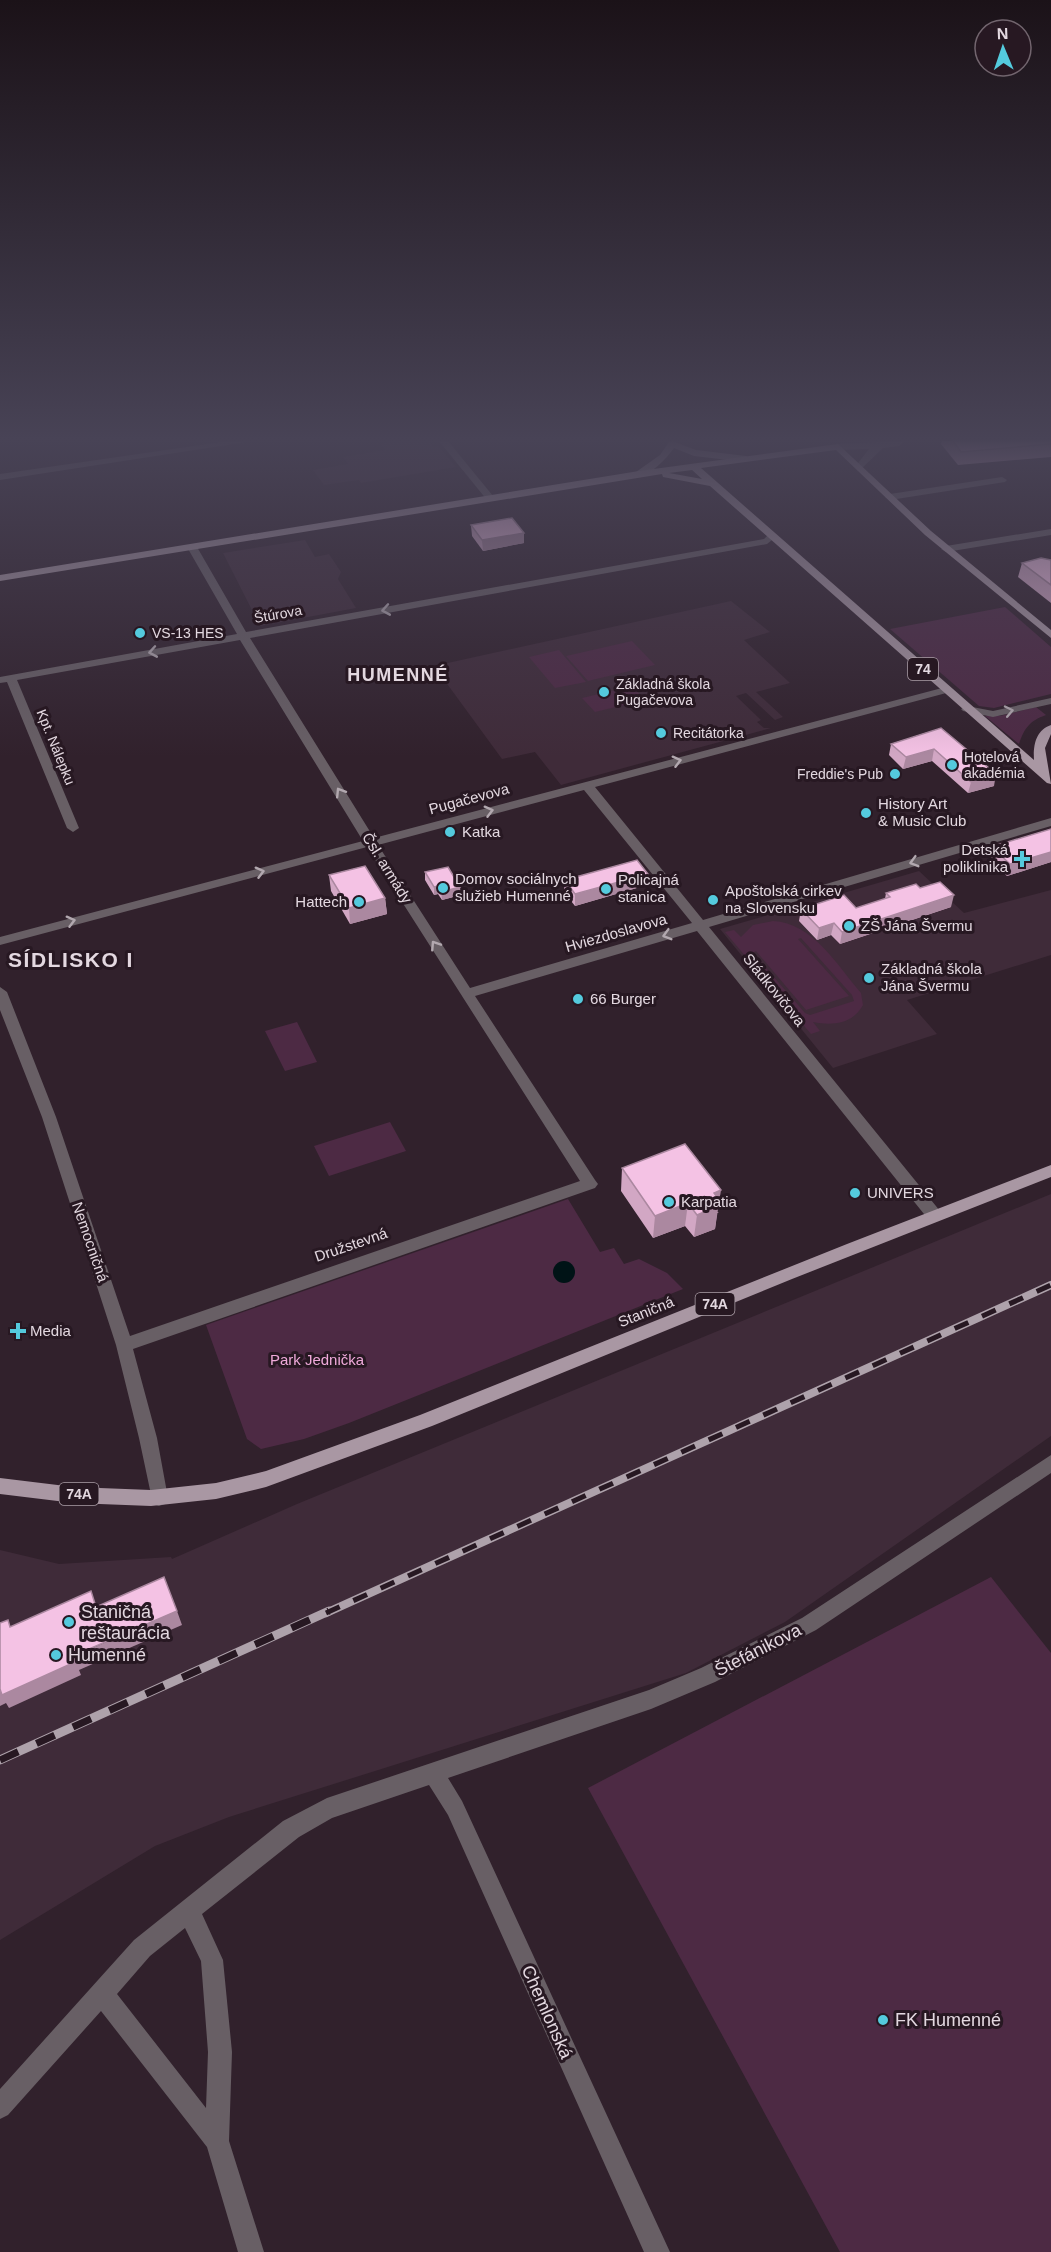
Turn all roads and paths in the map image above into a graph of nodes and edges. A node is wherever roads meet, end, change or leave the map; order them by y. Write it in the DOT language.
graph roads {
  1 [pos="203,546"];
  2 [pos="739,546"];
  3 [pos="783,546"];
  4 [pos="943,546"];
  5 [pos="964,546"];
  6 [pos="192,548"];
  7 [pos="946,549"];
  8 [pos="0,578"];
  9 [pos="1051,635"];
  10 [pos="243,636"];
  11 [pos="6,679"];
  12 [pos="946,690"];
  13 [pos="1051,701"];
  14 [pos="968,709"];
  15 [pos="1051,728"];
  16 [pos="1048,777"];
  17 [pos="587,785"];
  18 [pos="1051,822"];
  19 [pos="73,828"];
  20 [pos="371,842"];
  21 [pos="701,926"];
  22 [pos="0,941"];
  23 [pos="0,992"];
  24 [pos="467,994"];
  25 [pos="1051,1171"];
  26 [pos="590,1184"];
  27 [pos="934,1215"];
  28 [pos="124,1345"];
  29 [pos="1051,1463"];
  30 [pos="0,1486"];
  31 [pos="159,1498"];
  32 [pos="434,1774"];
  33 [pos="189,1912"];
  34 [pos="101,1992"];
  35 [pos="0,2107"];
  36 [pos="217,2141"];
  37 [pos="250,2252"];
  38 [pos="657,2252"];
  1 -- 6 [label="main road"];
  2 -- 10 [label="street, Štúrova, one-way"];
  3 -- 12 [label="main road, 74"];
  4 -- 7 [label="main road"];
  5 -- 7 [label="street"];
  6 -- 8 [label="main road"];
  6 -- 10 [label="street, Čsl. armády"];
  7 -- 9 [label="main road"];
  10 -- 11 [label="street, Štúrova, one-way"];
  20 -- 10 [label="street, Čsl. armády, one-way"];
  11 -- 19 [label="street, Kpt. Nálepku"];
  12 -- 14 [label="main road, 74"];
  17 -- 12 [label="street, Pugačevova, one-way"];
  14 -- 13 [label="street, one-way"];
  14 -- 16 [label="main road, 74"];
  15 -- 16 [label="main road, 74"];
  20 -- 17 [label="street, Pugačevova, one-way"];
  17 -- 21 [label="street, Sládkovičova"];
  18 -- 21 [label="street, Hviezdoslavova, one-way"];
  22 -- 20 [label="street, Pugačevova, one-way"];
  24 -- 20 [label="street, Čsl. armády, one-way"];
  21 -- 24 [label="street, Hviezdoslavova, one-way"];
  21 -- 27 [label="street, Sládkovičova"];
  23 -- 28 [label="street, Nemocničná"];
  24 -- 26 [label="street, Čsl. armády"];
  25 -- 27 [label="main road, Staničná / 74A"];
  26 -- 28 [label="street, Družstevná"];
  27 -- 31 [label="main road, Staničná / 74A"];
  28 -- 31 [label="street, Nemocničná"];
  29 -- 32 [label="street, Štefánikova"];
  30 -- 31 [label="main road, 74A"];
  32 -- 33 [label="street, Štefánikova"];
  32 -- 38 [label="street, Chemlonská"];
  33 -- 34 [label="street, Štefánikova"];
  33 -- 36 [label="street"];
  34 -- 35 [label="street, Štefánikova"];
  34 -- 36 [label="street"];
  36 -- 37 [label="street"];
}
